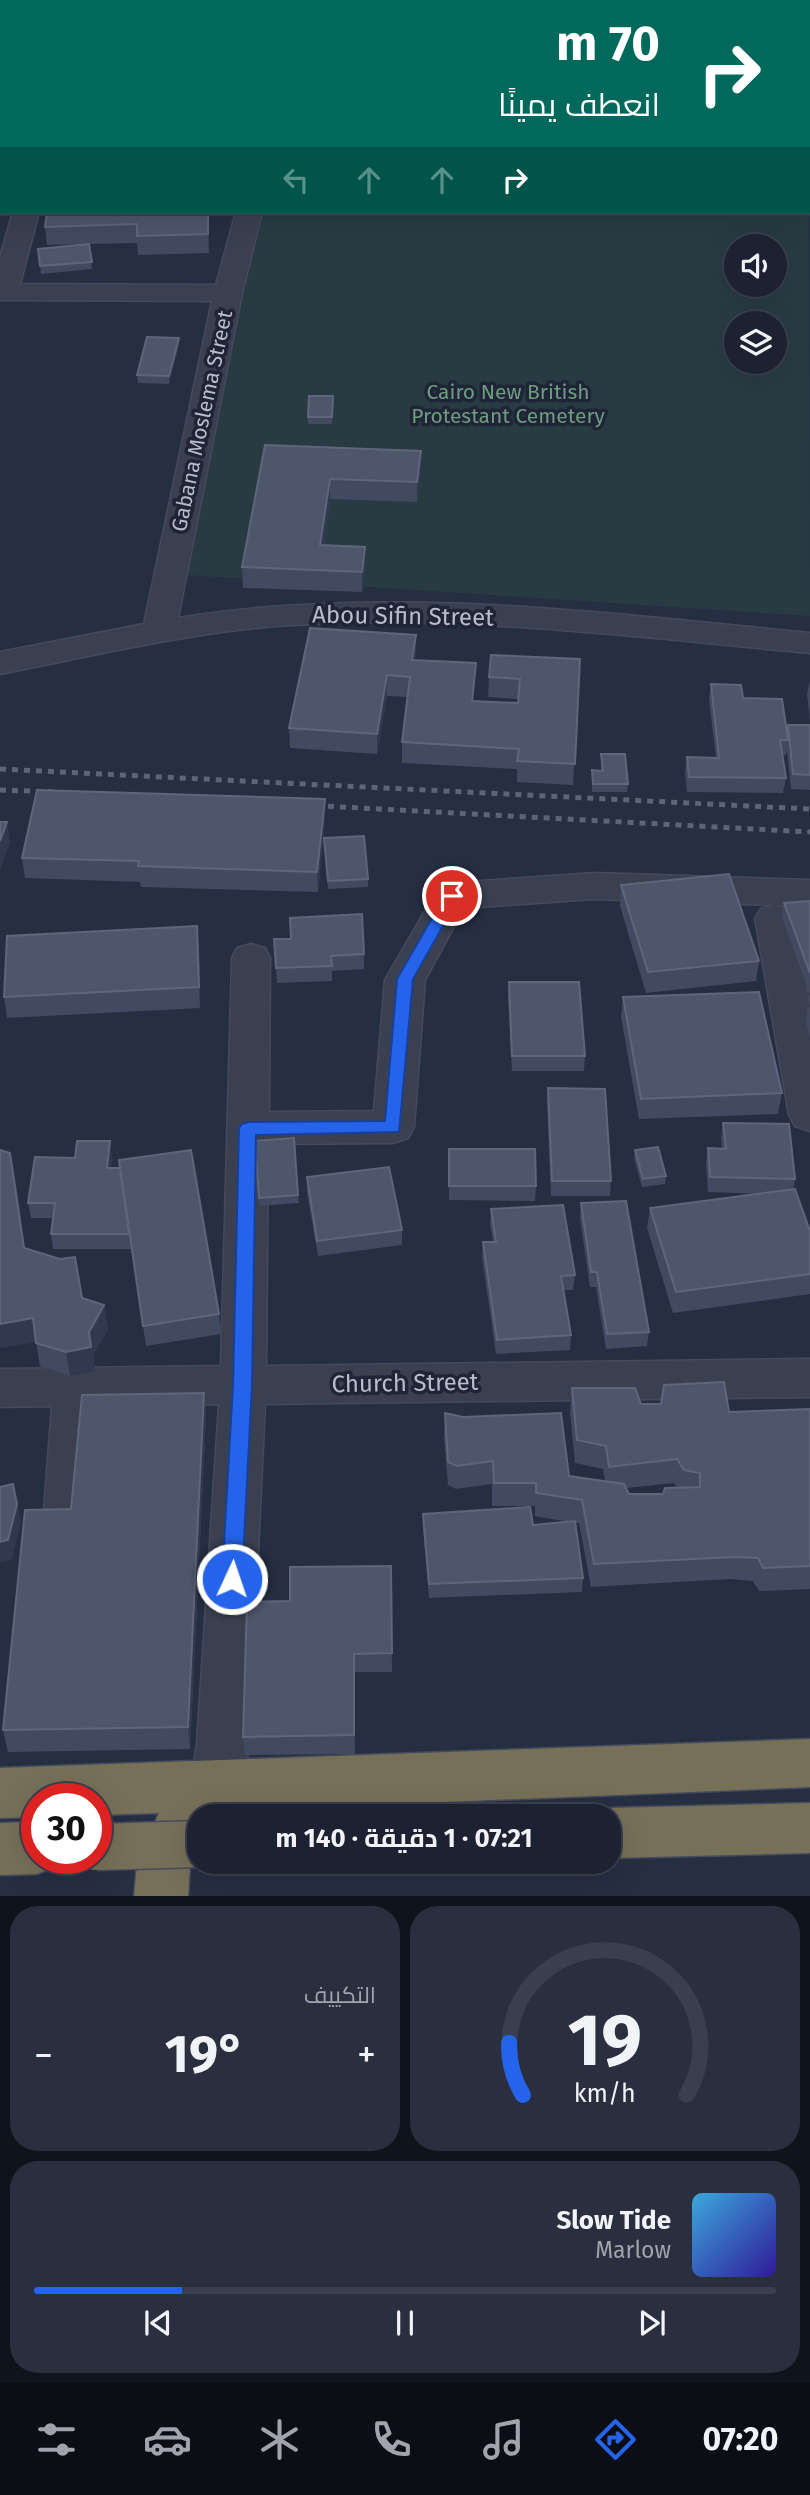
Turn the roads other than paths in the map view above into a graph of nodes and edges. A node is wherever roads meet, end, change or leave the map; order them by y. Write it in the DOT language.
graph roads {
  1 [pos="26,214"];
  2 [pos="248,214"];
  3 [pos="2,292"];
  4 [pos="228,293"];
  5 [pos="159,632"];
  6 [pos="810,643"];
  7 [pos="0,663"];
  8 [pos="810,893"];
  9 [pos="774,918"];
  10 [pos="251,958"];
  11 [pos="801,1013"];
  12 [pos="754,1014"];
  13 [pos="810,1115"];
  14 [pos="248,1128"];
  15 [pos="810,1378"];
  16 [pos="243,1385"];
  17 [pos="0,1388"];
  18 [pos="76,1388"];
  19 [pos="66,1522"];
  20 [pos="810,1763"];
  21 [pos="213,1787"];
  22 [pos="0,1793"];
  23 [pos="810,1828"];
  24 [pos="621,1833"];
  25 [pos="187,1844"];
  26 [pos="112,1847"];
  27 [pos="21,1848"];
  28 [pos="0,1849"];
  29 [pos="161,1896"];
  1 -- 3 [label="street"];
  2 -- 4 [label="street, Gabana Moslema Street"];
  3 -- 4 [label="street"];
  4 -- 5 [label="street, Gabana Moslema Street"];
  5 -- 6 [label="street, Abou Sifin Street"];
  5 -- 7 [label="street, Abou Sifin Street"];
  8 -- 14 [label="street"];
  9 -- 11 [label="street"];
  10 -- 14 [label="street"];
  11 -- 12 [label="street"];
  11 -- 13 [label="street"];
  14 -- 16 [label="street"];
  15 -- 16 [label="street, Church Street"];
  16 -- 18 [label="street, Church Street"];
  16 -- 21 [label="street"];
  17 -- 18 [label="street, Church Street"];
  18 -- 19 [label="street"];
  20 -- 21 [label="highway"];
  21 -- 22 [label="highway"];
  21 -- 29 [label="highway"];
  23 -- 24 [label="highway"];
  25 -- 26 [label="highway, bridge"];
  27 -- 28 [label="highway"];
}
